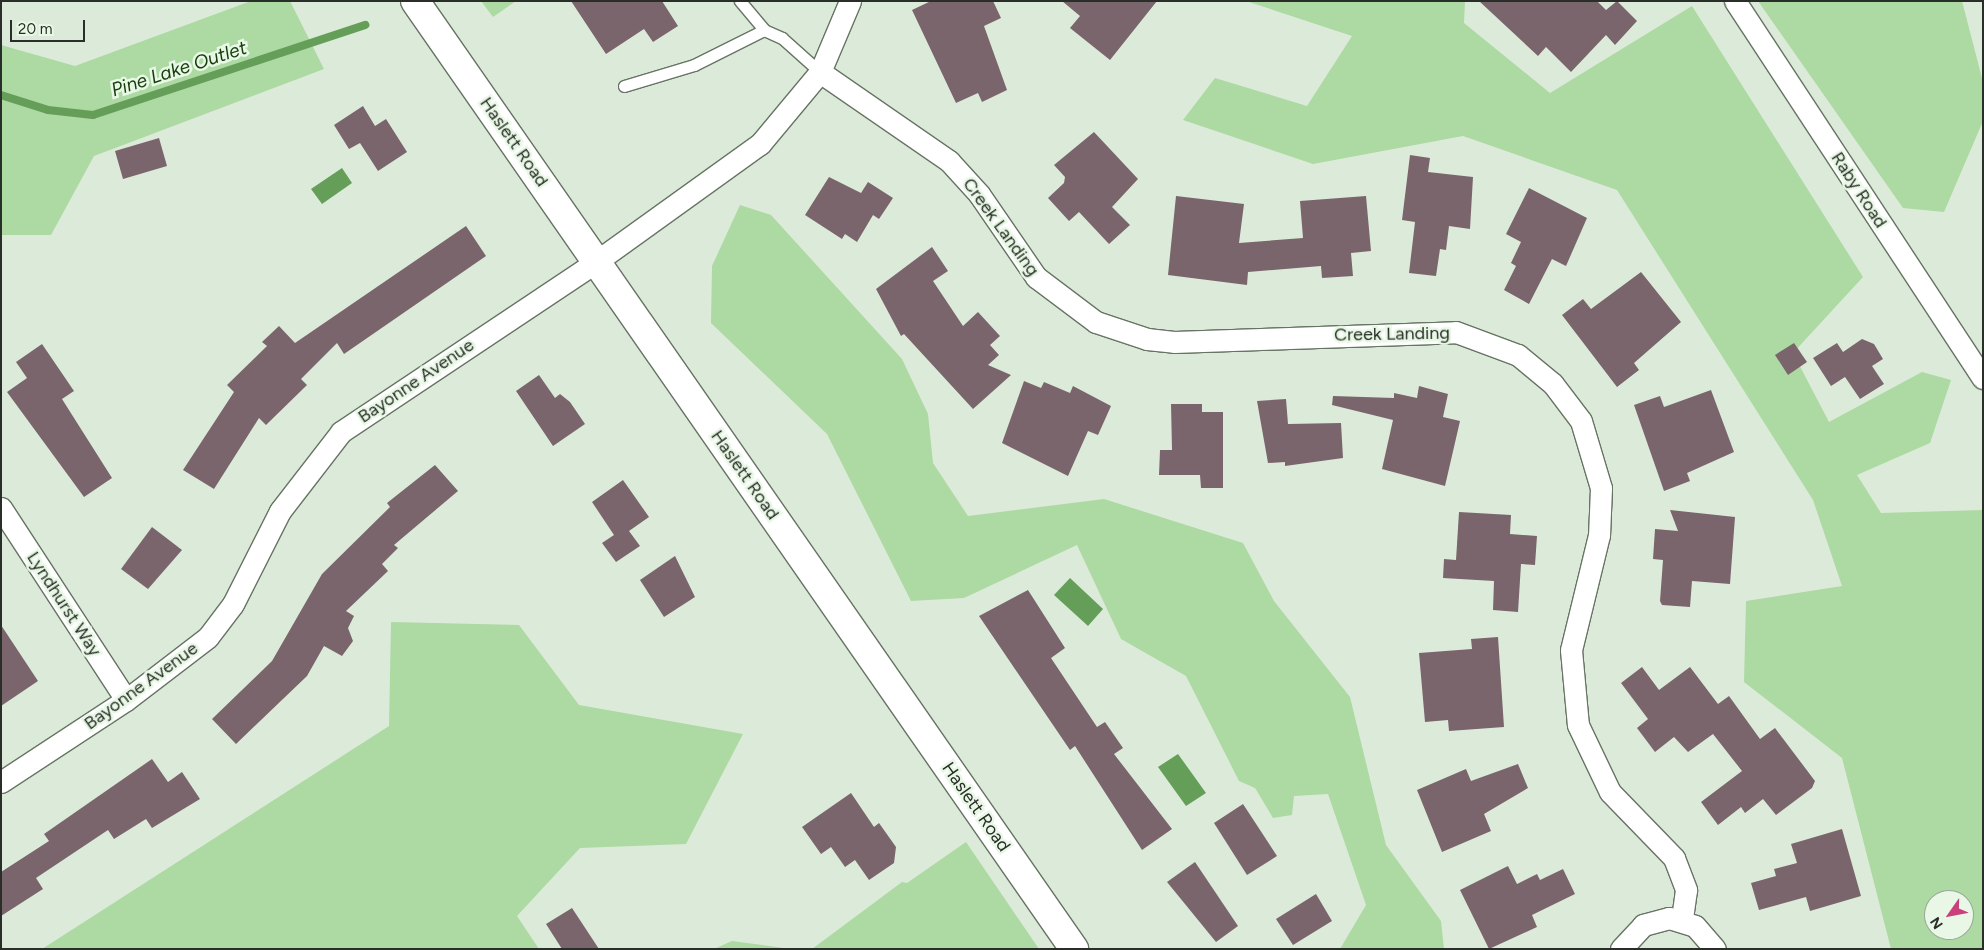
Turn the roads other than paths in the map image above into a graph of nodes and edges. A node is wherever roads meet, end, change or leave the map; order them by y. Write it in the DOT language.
graph roads {
  1 [pos="415,1"];
  2 [pos="740,1"];
  3 [pos="850,1"];
  4 [pos="1735,1"];
  5 [pos="764,30"];
  6 [pos="820,72"];
  7 [pos="624,86"];
  8 [pos="597,261"];
  9 [pos="1983,378"];
  10 [pos="1,508"];
  11 [pos="126,700"];
  12 [pos="1,782"];
  13 [pos="1682,920"];
  14 [pos="1074,949"];
  15 [pos="1621,949"];
  16 [pos="1715,949"];
  1 -- 8 [label="main road, Haslett Road"];
  2 -- 5 [label="lane"];
  3 -- 6 [label="street, Bayonne Avenue"];
  4 -- 9 [label="street, Raby Road"];
  5 -- 6 [label="lane"];
  5 -- 7 [label="lane"];
  6 -- 8 [label="street, Bayonne Avenue"];
  6 -- 13 [label="street, Creek Landing"];
  8 -- 11 [label="street, Bayonne Avenue"];
  8 -- 14 [label="main road, Haslett Road"];
  10 -- 11 [label="street, Lyndhurst Way"];
  11 -- 12 [label="street, Bayonne Avenue"];
  13 -- 15 [label="street"];
  13 -- 16 [label="street"];
}
